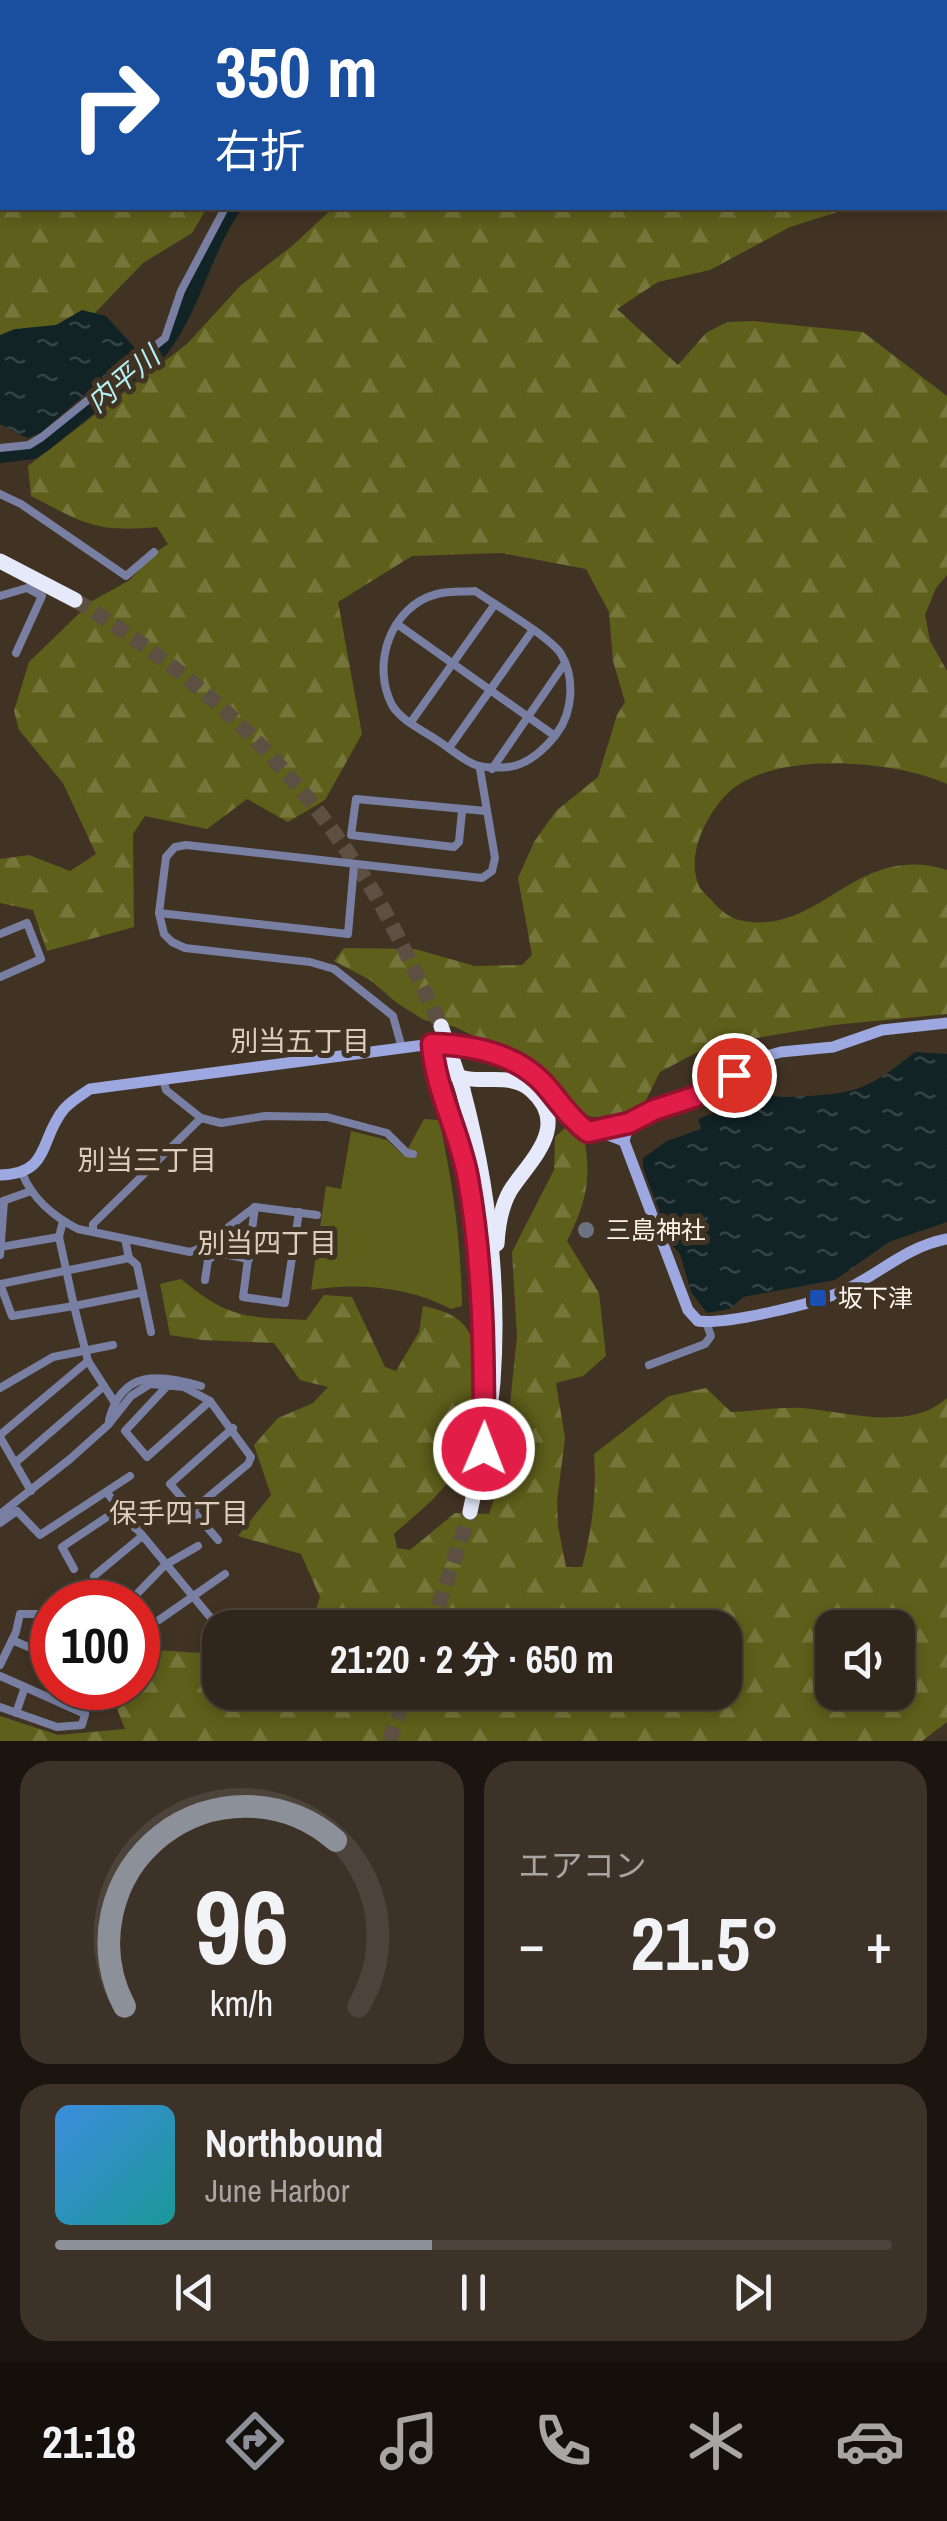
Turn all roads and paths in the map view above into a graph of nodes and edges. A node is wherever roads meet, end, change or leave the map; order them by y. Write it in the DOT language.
graph roads {
  1 [pos="225,210"];
  2 [pos="0,448"];
  3 [pos="0,494"];
  4 [pos="154,552"];
  5 [pos="0,561"];
  6 [pos="0,596"];
  7 [pos="75,600"];
  8 [pos="494,604"];
  9 [pos="397,624"];
  10 [pos="532,631"];
  11 [pos="16,653"];
  12 [pos="453,663"];
  13 [pos="565,663"];
  14 [pos="491,690"];
  15 [pos="528,716"];
  16 [pos="411,722"];
  17 [pos="555,736"];
  18 [pos="449,748"];
  19 [pos="492,768"];
  20 [pos="480,769"];
  21 [pos="462,811"];
  22 [pos="486,811"];
  23 [pos="354,865"];
  24 [pos="159,914"];
  25 [pos="0,934"];
  26 [pos="0,977"];
  27 [pos="947,1022"];
  28 [pos="441,1026"];
  29 [pos="432,1044"];
  30 [pos="402,1048"];
  31 [pos="162,1079"];
  32 [pos="201,1118"];
  33 [pos="629,1123"];
  34 [pos="598,1131"];
  35 [pos="624,1141"];
  36 [pos="412,1154"];
  37 [pos="22,1173"];
  38 [pos="0,1175"];
  39 [pos="31,1191"];
  40 [pos="2,1201"];
  41 [pos="255,1207"];
  42 [pos="299,1212"];
  43 [pos="317,1215"];
  44 [pos="63,1222"];
  45 [pos="93,1232"];
  46 [pos="59,1237"];
  47 [pos="125,1238"];
  48 [pos="947,1240"];
  49 [pos="0,1250"];
  50 [pos="128,1258"];
  51 [pos="250,1260"];
  52 [pos="66,1271"];
  53 [pos="205,1280"];
  54 [pos="0,1284"];
  55 [pos="140,1293"];
  56 [pos="494,1295"];
  57 [pos="74,1306"];
  58 [pos="12,1316"];
  59 [pos="0,1317"];
  60 [pos="706,1322"];
  61 [pos="150,1332"];
  62 [pos="113,1345"];
  63 [pos="86,1356"];
  64 [pos="650,1365"];
  65 [pos="170,1384"];
  66 [pos="104,1386"];
  67 [pos="201,1386"];
  68 [pos="0,1388"];
  69 [pos="210,1400"];
  70 [pos="115,1404"];
  71 [pos="108,1425"];
  72 [pos="232,1428"];
  73 [pos="0,1436"];
  74 [pos="484,1449"];
  75 [pos="15,1463"];
  76 [pos="130,1476"];
  77 [pos="31,1491"];
  78 [pos="108,1494"];
  79 [pos="119,1508"];
  80 [pos="194,1509"];
  81 [pos="160,1511"];
  82 [pos="470,1512"];
  83 [pos="0,1514"];
  84 [pos="0,1523"];
  85 [pos="135,1528"];
  86 [pos="141,1536"];
  87 [pos="218,1540"];
  88 [pos="198,1546"];
  89 [pos="165,1564"];
  90 [pos="74,1569"];
  91 [pos="225,1574"];
  92 [pos="94,1576"];
  93 [pos="150,1580"];
  94 [pos="191,1594"];
  95 [pos="206,1610"];
  96 [pos="30,1614"];
  97 [pos="160,1618"];
  98 [pos="12,1640"];
  99 [pos="30,1648"];
  100 [pos="0,1665"];
  101 [pos="0,1676"];
  102 [pos="25,1687"];
  103 [pos="0,1706"];
  104 [pos="84,1710"];
  105 [pos="16,1713"];
  106 [pos="84,1714"];
  1 -- 2 [label="street"];
  3 -- 4 [label="street"];
  5 -- 7 [label="highway"];
  6 -- 11 [label="street"];
  8 -- 9 [label="street"];
  8 -- 10 [label="street"];
  8 -- 12 [label="street"];
  9 -- 12 [label="street"];
  9 -- 16 [label="street"];
  10 -- 13 [label="street"];
  10 -- 14 [label="street"];
  12 -- 14 [label="street"];
  12 -- 16 [label="street"];
  13 -- 15 [label="street"];
  13 -- 17 [label="street"];
  14 -- 15 [label="street"];
  14 -- 18 [label="street"];
  15 -- 17 [label="street"];
  15 -- 19 [label="street"];
  16 -- 18 [label="street"];
  17 -- 19 [label="street"];
  18 -- 20 [label="street"];
  19 -- 20 [label="street"];
  20 -- 22 [label="street"];
  21 -- 21 [label="street"];
  21 -- 22 [label="street"];
  22 -- 23 [label="street"];
  23 -- 24 [label="street"];
  23 -- 24 [label="street"];
  24 -- 30 [label="street"];
  25 -- 26 [label="street"];
  27 -- 33 [label="main road"];
  28 -- 56 [label="highway, bridge"];
  29 -- 30 [label="main road"];
  29 -- 34 [label="main road"];
  29 -- 56 [label="highway"];
  29 -- 74 [label="highway"];
  30 -- 31 [label="main road"];
  31 -- 32 [label="street"];
  31 -- 37 [label="main road"];
  32 -- 36 [label="street"];
  32 -- 45 [label="street"];
  33 -- 34 [label="main road"];
  33 -- 35 [label="main road"];
  34 -- 35 [label="main road"];
  35 -- 60 [label="main road"];
  37 -- 38 [label="main road"];
  37 -- 39 [label="street"];
  39 -- 40 [label="street"];
  39 -- 44 [label="street"];
  40 -- 49 [label="street"];
  41 -- 42 [label="street"];
  41 -- 47 [label="street"];
  41 -- 51 [label="street"];
  42 -- 43 [label="street"];
  42 -- 51 [label="street"];
  44 -- 45 [label="street"];
  44 -- 46 [label="street"];
  45 -- 47 [label="street"];
  46 -- 49 [label="street"];
  46 -- 52 [label="street"];
  47 -- 50 [label="street"];
  48 -- 60 [label="main road"];
  50 -- 52 [label="street"];
  50 -- 55 [label="street"];
  51 -- 53 [label="street"];
  52 -- 54 [label="street"];
  52 -- 57 [label="street"];
  54 -- 58 [label="street"];
  55 -- 57 [label="street"];
  55 -- 61 [label="street"];
  56 -- 74 [label="highway"];
  57 -- 58 [label="street"];
  57 -- 63 [label="street"];
  58 -- 59 [label="street"];
  60 -- 64 [label="street"];
  62 -- 63 [label="street"];
  63 -- 66 [label="street"];
  63 -- 68 [label="street"];
  63 -- 73 [label="street"];
  65 -- 69 [label="street"];
  65 -- 69 [label="street"];
  65 -- 71 [label="street"];
  66 -- 70 [label="street"];
  66 -- 75 [label="street"];
  67 -- 70 [label="street"];
  69 -- 72 [label="street"];
  70 -- 71 [label="street"];
  71 -- 77 [label="street"];
  72 -- 80 [label="street"];
  72 -- 80 [label="street"];
  73 -- 75 [label="street"];
  74 -- 82 [label="highway"];
  75 -- 77 [label="street"];
  76 -- 78 [label="street"];
  77 -- 83 [label="street"];
  78 -- 79 [label="street"];
  78 -- 84 [label="street"];
  79 -- 85 [label="street"];
  79 -- 90 [label="street"];
  80 -- 87 [label="street"];
  81 -- 85 [label="street"];
  85 -- 86 [label="street"];
  86 -- 89 [label="street"];
  86 -- 92 [label="street"];
  88 -- 89 [label="street"];
  89 -- 93 [label="street"];
  89 -- 94 [label="street"];
  91 -- 94 [label="street"];
  94 -- 95 [label="street"];
  94 -- 97 [label="street"];
  96 -- 98 [label="street"];
  98 -- 99 [label="street"];
  98 -- 100 [label="street"];
  101 -- 102 [label="street"];
  102 -- 105 [label="street"];
  102 -- 106 [label="street"];
  103 -- 105 [label="street"];
  104 -- 106 [label="street"];
  105 -- 106 [label="street"];
}
